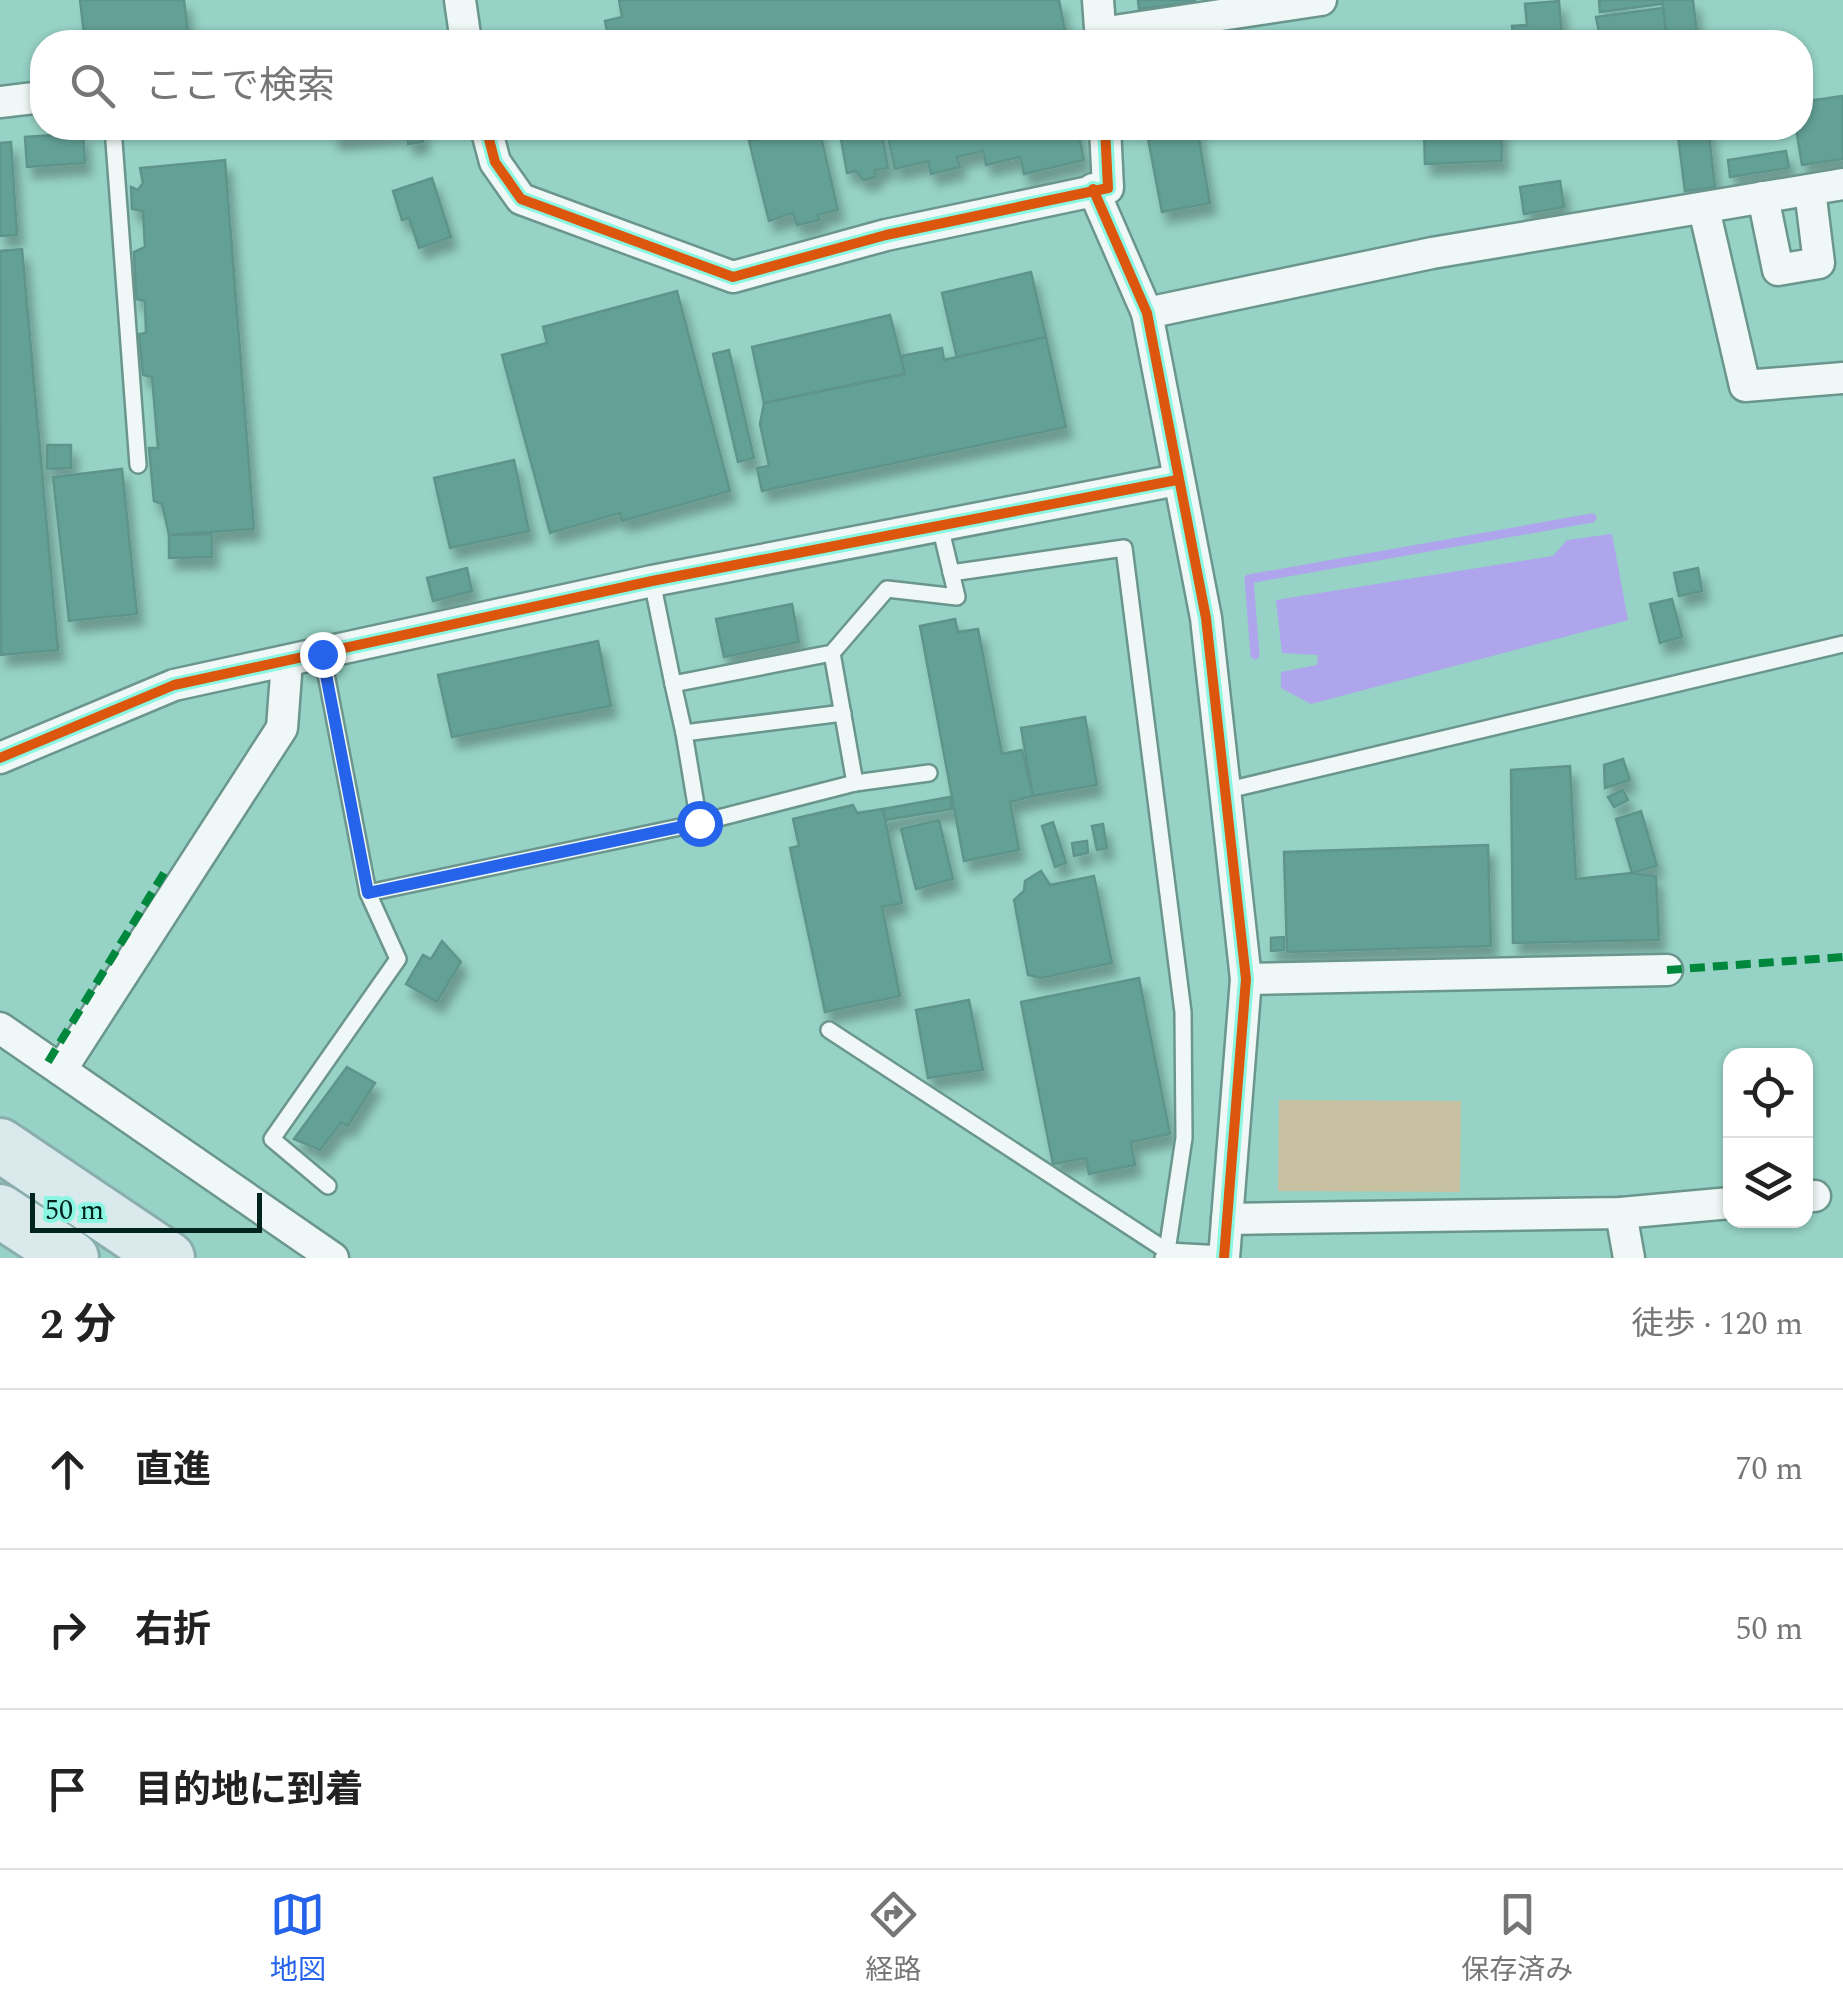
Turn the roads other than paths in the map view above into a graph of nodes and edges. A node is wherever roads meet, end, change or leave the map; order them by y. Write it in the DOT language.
graph roads {
  1 [pos="460,0"];
  2 [pos="1098,0"];
  3 [pos="1322,0"];
  4 [pos="464,30"];
  5 [pos="1100,30"];
  6 [pos="1148,30"];
  7 [pos="30,98"];
  8 [pos="0,102"];
  9 [pos="114,140"];
  10 [pos="489,140"];
  11 [pos="1106,140"];
  12 [pos="1843,184"];
  13 [pos="1093,189"];
  14 [pos="1810,190"];
  15 [pos="1763,197"];
  16 [pos="1704,209"];
  17 [pos="1831,261"];
  18 [pos="1146,313"];
  19 [pos="1843,378"];
  20 [pos="138,465"];
  21 [pos="1177,480"];
  22 [pos="940,526"];
  23 [pos="951,572"];
  24 [pos="652,582"];
  25 [pos="1843,644"];
  26 [pos="832,653"];
  27 [pos="322,654"];
  28 [pos="287,661"];
  29 [pos="673,684"];
  30 [pos="843,713"];
  31 [pos="684,734"];
  32 [pos="0,758"];
  33 [pos="929,773"];
  34 [pos="855,783"];
  35 [pos="1223,791"];
  36 [pos="699,823"];
  37 [pos="368,893"];
  38 [pos="1667,970"];
  39 [pos="1246,979"];
  40 [pos="0,1028"];
  41 [pos="829,1030"];
  42 [pos="62,1070"];
  43 [pos="0,1145"];
  44 [pos="328,1186"];
  45 [pos="1723,1204"];
  46 [pos="0,1211"];
  47 [pos="1621,1213"];
  48 [pos="1226,1219"];
  49 [pos="1165,1255"];
  50 [pos="1224,1256"];
  51 [pos="72,1258"];
  52 [pos="168,1258"];
  53 [pos="333,1258"];
  54 [pos="1629,1258"];
  1 -- 4 [label="street"];
  2 -- 5 [label="street"];
  3 -- 6 [label="street"];
  7 -- 8 [label="street"];
  9 -- 20 [label="lane"];
  10 -- 13 [label="street"];
  11 -- 13 [label="street"];
  12 -- 14 [label="street"];
  13 -- 18 [label="street"];
  14 -- 15 [label="street"];
  14 -- 17 [label="street"];
  15 -- 16 [label="street"];
  15 -- 17 [label="street"];
  16 -- 18 [label="street"];
  16 -- 19 [label="street"];
  18 -- 21 [label="street"];
  21 -- 22 [label="street"];
  21 -- 35 [label="street"];
  22 -- 23 [label="lane"];
  22 -- 24 [label="street"];
  23 -- 26 [label="lane"];
  23 -- 49 [label="lane"];
  24 -- 27 [label="street"];
  24 -- 29 [label="lane"];
  25 -- 35 [label="lane"];
  26 -- 29 [label="lane"];
  26 -- 30 [label="lane"];
  27 -- 28 [label="street"];
  27 -- 37 [label="lane"];
  28 -- 32 [label="street"];
  28 -- 42 [label="street"];
  29 -- 31 [label="lane"];
  30 -- 31 [label="lane"];
  30 -- 34 [label="lane"];
  31 -- 36 [label="lane"];
  33 -- 34 [label="lane"];
  34 -- 36 [label="lane"];
  35 -- 39 [label="street"];
  36 -- 37 [label="lane"];
  37 -- 44 [label="lane"];
  38 -- 39 [label="street"];
  39 -- 48 [label="street"];
  40 -- 42 [label="street"];
  41 -- 49 [label="lane"];
  42 -- 53 [label="street"];
  43 -- 52 [label="highway"];
  45 -- 47 [label="street"];
  46 -- 51 [label="highway"];
  47 -- 48 [label="street"];
  47 -- 54 [label="street"];
  48 -- 50 [label="street"];
  49 -- 50 [label="lane"];
}
